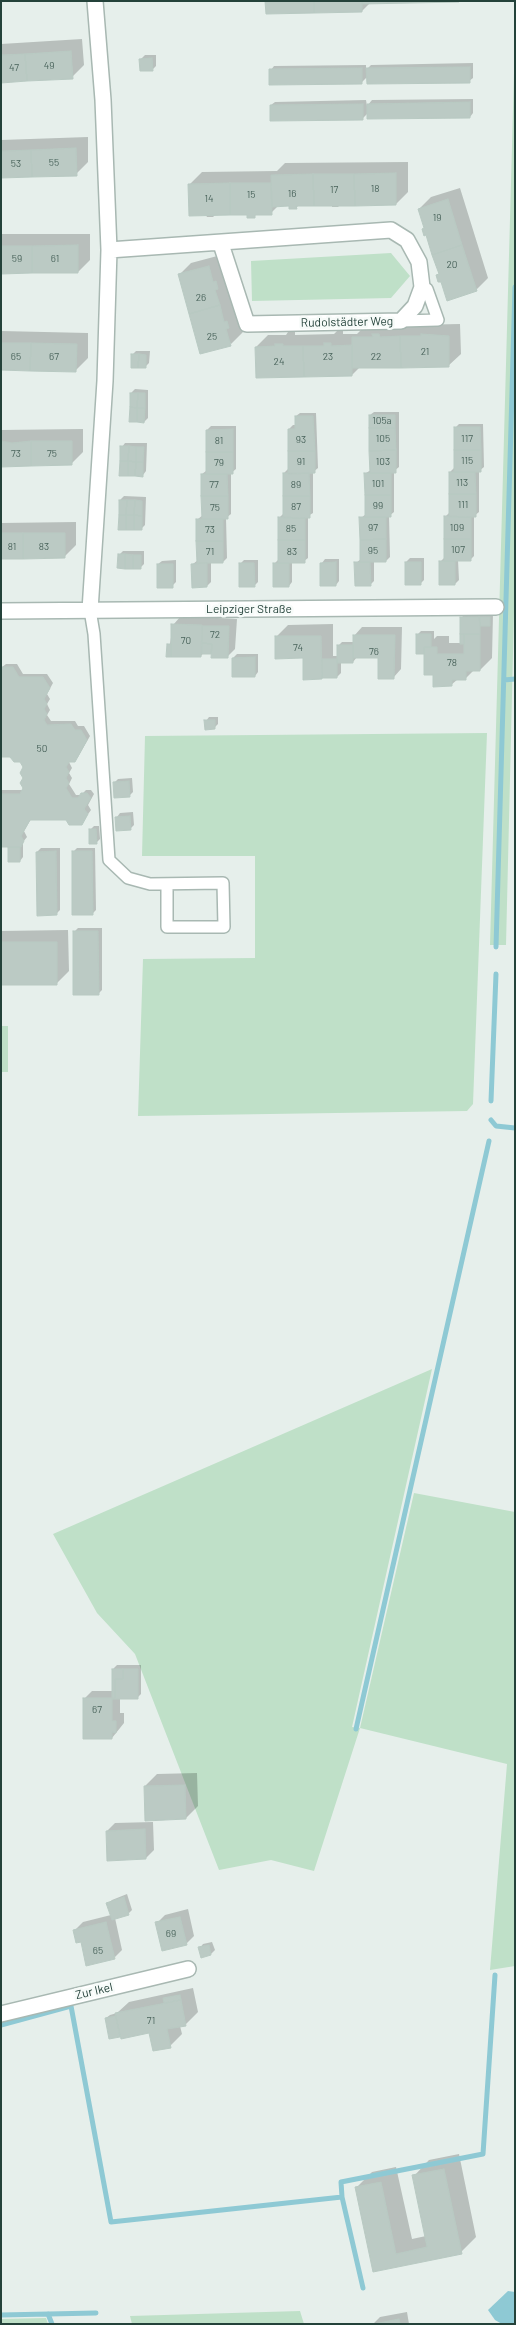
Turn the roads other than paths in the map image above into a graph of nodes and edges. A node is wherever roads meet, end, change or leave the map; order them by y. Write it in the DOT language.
graph roads {
  1 [pos="95,1"];
  2 [pos="221,244"];
  3 [pos="109,250"];
  4 [pos="422,287"];
  5 [pos="401,321"];
  6 [pos="496,607"];
  7 [pos="90,610"];
  8 [pos="1,611"];
  9 [pos="167,884"];
  10 [pos="188,1969"];
  11 [pos="1,2014"];
  1 -- 3 [label="street"];
  2 -- 3 [label="street"];
  2 -- 4 [label="street"];
  2 -- 5 [label="street, Rudolstädter Weg"];
  3 -- 7 [label="street"];
  4 -- 5 [label="street, Rudolstädter Weg"];
  4 -- 5 [label="lane"];
  6 -- 7 [label="street, Leipziger Straße"];
  7 -- 8 [label="street, Leipziger Straße"];
  7 -- 9 [label="lane"];
  9 -- 9 [label="lane"];
  10 -- 11 [label="street, Zur Ikel"];
}
